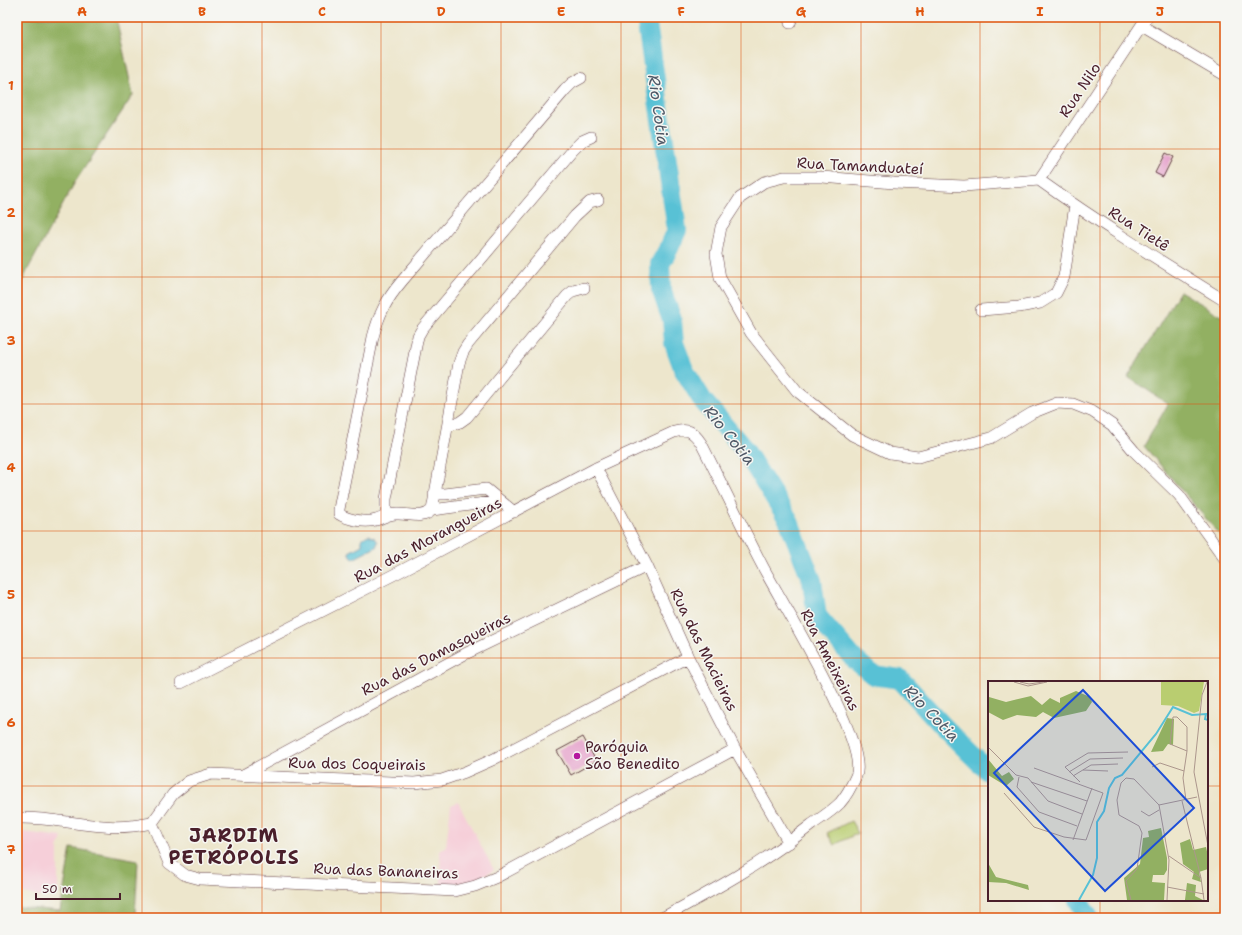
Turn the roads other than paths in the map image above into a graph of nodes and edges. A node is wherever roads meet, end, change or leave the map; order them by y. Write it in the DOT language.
graph roads {
  1 [pos="1145,21"];
  2 [pos="1225,75"];
  3 [pos="582,78"];
  4 [pos="591,137"];
  5 [pos="1039,180"];
  6 [pos="598,200"];
  7 [pos="1075,205"];
  8 [pos="584,288"];
  9 [pos="1225,301"];
  10 [pos="981,310"];
  11 [pos="448,426"];
  12 [pos="692,432"];
  13 [pos="596,468"];
  14 [pos="460,492"];
  15 [pos="434,494"];
  16 [pos="500,501"];
  17 [pos="462,506"];
  18 [pos="432,510"];
  19 [pos="514,512"];
  20 [pos="386,515"];
  21 [pos="1225,559"];
  22 [pos="647,566"];
  23 [pos="688,656"];
  24 [pos="181,683"];
  25 [pos="735,749"];
  26 [pos="242,776"];
  27 [pos="17,818"];
  28 [pos="152,823"];
  29 [pos="789,843"];
  30 [pos="662,918"];
  1 -- 2 [label="street"];
  1 -- 5 [label="street, Rua Nilo"];
  3 -- 20 [label="street"];
  4 -- 20 [label="street"];
  5 -- 7 [label="street, Rua Tietê"];
  5 -- 21 [label="street, Rua Tamanduateí"];
  6 -- 11 [label="street"];
  7 -- 9 [label="street, Rua Tietê"];
  7 -- 10 [label="street"];
  8 -- 11 [label="street"];
  11 -- 15 [label="street"];
  12 -- 13 [label="street, Rua das Morangueiras"];
  12 -- 29 [label="street, Rua Ameixeiras"];
  13 -- 19 [label="street, Rua das Morangueiras"];
  13 -- 22 [label="street, Rua das Macieiras"];
  14 -- 15 [label="street"];
  14 -- 16 [label="street"];
  14 -- 17 [label="street"];
  15 -- 18 [label="street"];
  16 -- 17 [label="street"];
  16 -- 19 [label="street"];
  17 -- 18 [label="street"];
  18 -- 20 [label="street"];
  19 -- 24 [label="street, Rua das Morangueiras"];
  22 -- 23 [label="street, Rua das Macieiras"];
  22 -- 26 [label="street, Rua das Damasqueiras"];
  23 -- 25 [label="street, Rua das Macieiras"];
  23 -- 26 [label="street, Rua dos Coqueirais"];
  25 -- 28 [label="street, Rua das Bananeiras"];
  25 -- 29 [label="street, Rua das Macieiras"];
  26 -- 28 [label="street, Rua dos Coqueirais"];
  27 -- 28 [label="street"];
  29 -- 30 [label="street, Rua Ameixeiras"];
}
